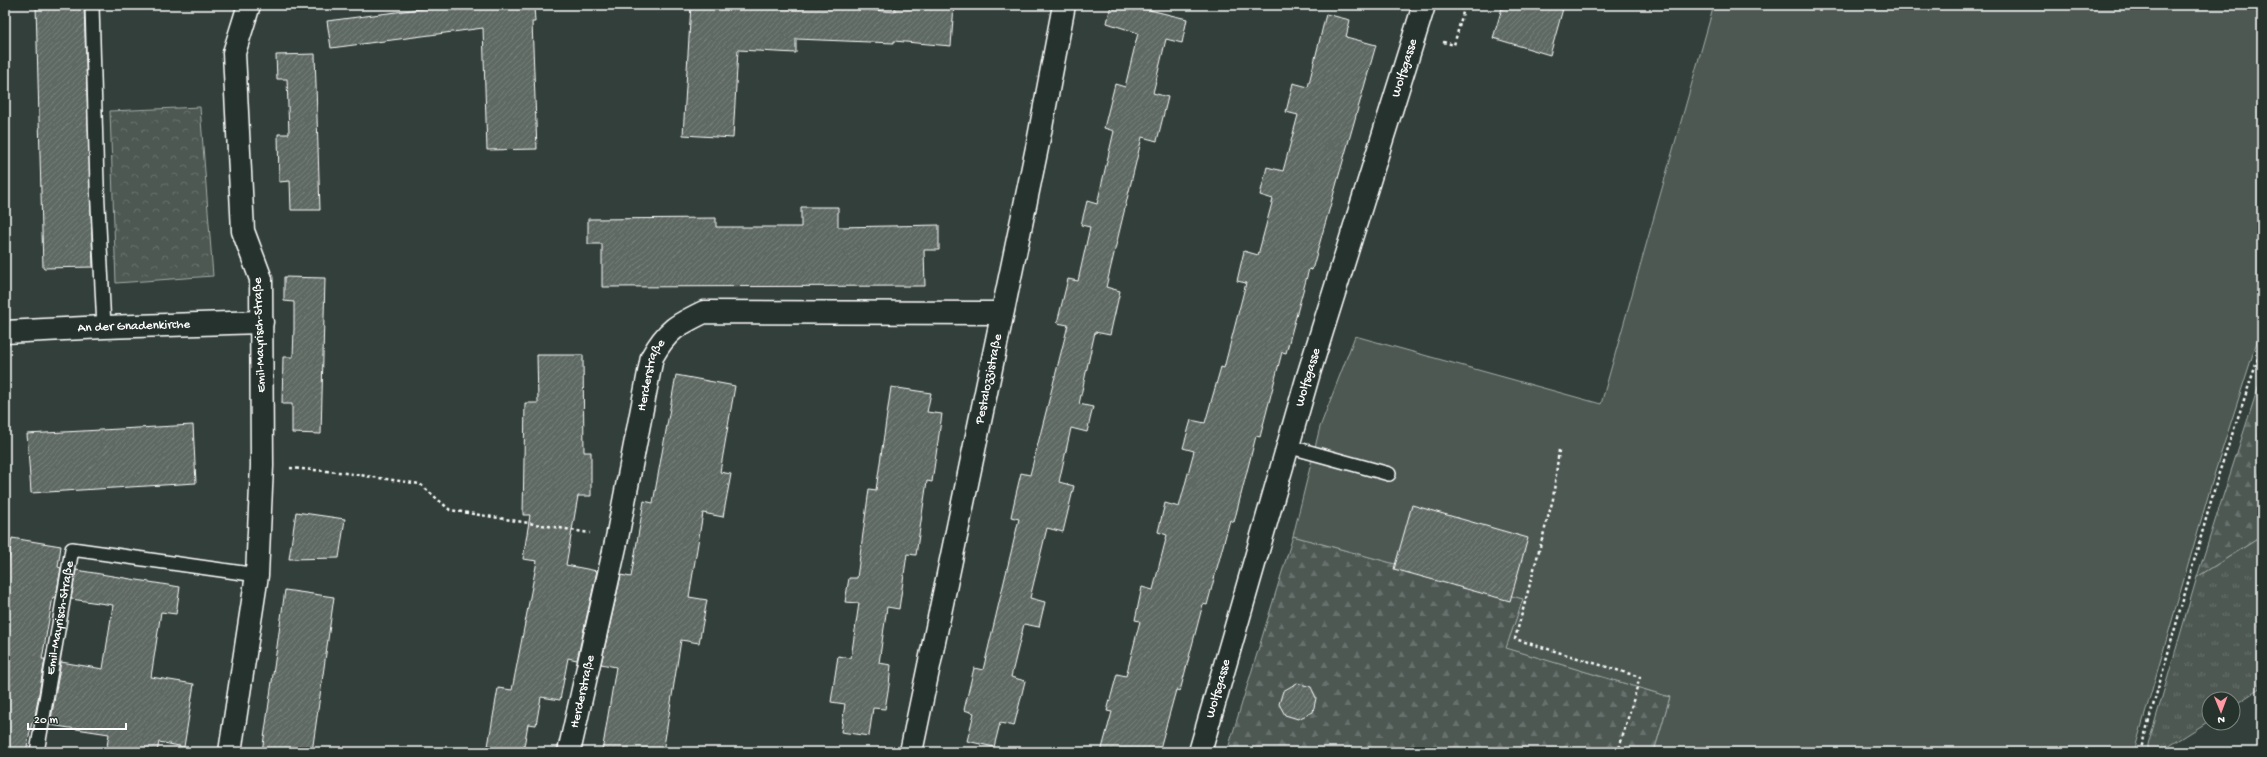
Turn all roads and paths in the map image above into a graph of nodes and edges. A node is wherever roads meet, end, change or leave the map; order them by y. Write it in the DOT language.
graph roads {
  1 [pos="92,5"];
  2 [pos="249,5"];
  3 [pos="1064,5"];
  4 [pos="1424,5"];
  5 [pos="1002,313"];
  6 [pos="262,322"];
  7 [pos="104,327"];
  8 [pos="5,332"];
  9 [pos="2262,347"];
  10 [pos="1287,446"];
  11 [pos="1559,450"];
  12 [pos="262,466"];
  13 [pos="1389,474"];
  14 [pos="618,538"];
  15 [pos="257,575"];
  16 [pos="37,752"];
  17 [pos="230,752"];
  18 [pos="569,752"];
  19 [pos="910,752"];
  20 [pos="1200,752"];
  21 [pos="1618,752"];
  22 [pos="2140,752"];
  1 -- 7 [label="lane"];
  2 -- 6 [label="street, Emil-Mayrisch-Straße"];
  3 -- 5 [label="street, Pestalozzistraße"];
  4 -- 10 [label="street, Wolfsgasse"];
  5 -- 14 [label="street, Herderstraße"];
  5 -- 19 [label="street, Pestalozzistraße"];
  6 -- 7 [label="street, An der Gnadenkirche"];
  6 -- 12 [label="street, Emil-Mayrisch-Straße"];
  7 -- 8 [label="street, An der Gnadenkirche"];
  9 -- 22 [label="path"];
  10 -- 13 [label="lane"];
  10 -- 20 [label="street, Wolfsgasse"];
  11 -- 21 [label="path"];
  12 -- 14 [label="path"];
  12 -- 15 [label="street, Emil-Mayrisch-Straße"];
  14 -- 18 [label="street, Herderstraße"];
  15 -- 16 [label="lane, Emil-Mayrisch-Straße"];
  15 -- 17 [label="street, Emil-Mayrisch-Straße"];
}
